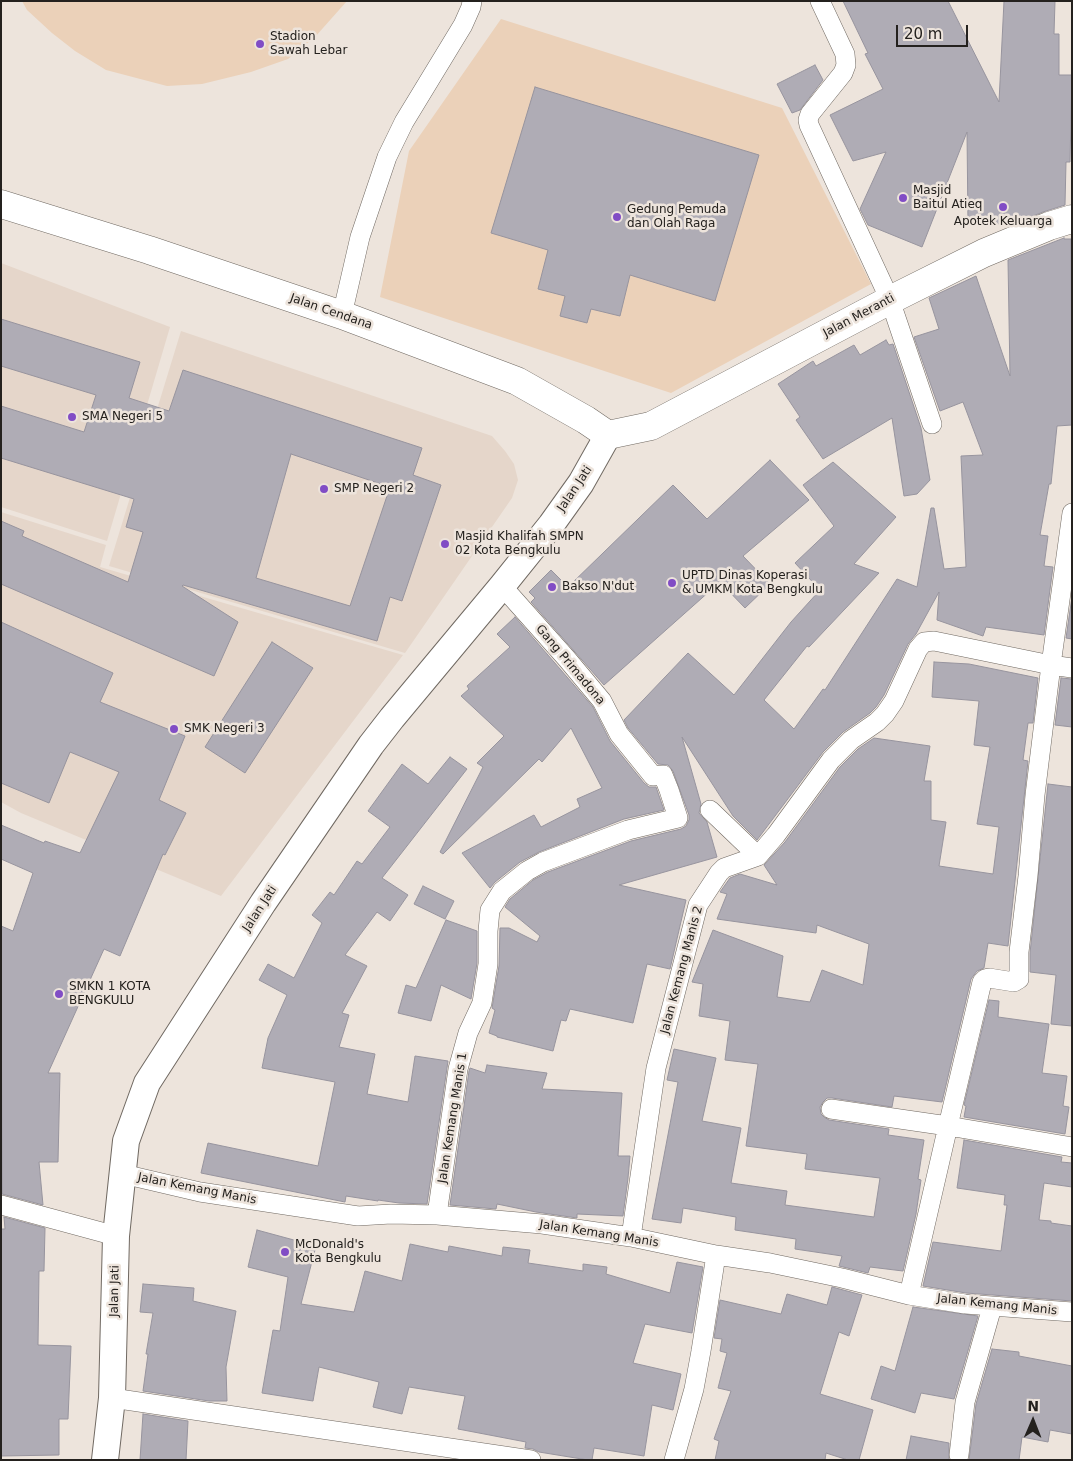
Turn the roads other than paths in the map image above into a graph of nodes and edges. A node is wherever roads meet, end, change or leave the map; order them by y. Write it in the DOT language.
graph roads {
  1 [pos="472,1"];
  2 [pos="820,1"];
  3 [pos="1,204"];
  4 [pos="1072,219"];
  5 [pos="890,300"];
  6 [pos="342,315"];
  7 [pos="932,424"];
  8 [pos="608,434"];
  9 [pos="1072,513"];
  10 [pos="502,586"];
  11 [pos="1051,665"];
  12 [pos="1072,668"];
  13 [pos="710,810"];
  14 [pos="678,818"];
  15 [pos="758,856"];
  16 [pos="831,1109"];
  17 [pos="948,1126"];
  18 [pos="1072,1148"];
  19 [pos="123,1174"];
  20 [pos="1,1205"];
  21 [pos="438,1215"];
  22 [pos="116,1236"];
  23 [pos="631,1237"];
  24 [pos="716,1255"];
  25 [pos="909,1295"];
  26 [pos="992,1307"];
  27 [pos="1072,1312"];
  28 [pos="112,1398"];
  29 [pos="959,1455"];
  30 [pos="105,1460"];
  31 [pos="531,1460"];
  32 [pos="674,1460"];
  1 -- 6 [label="street"];
  2 -- 5 [label="street"];
  3 -- 6 [label="main road, Jalan Cendana"];
  4 -- 5 [label="main road, Jalan Meranti"];
  5 -- 7 [label="street"];
  5 -- 8 [label="main road, Jalan Meranti"];
  6 -- 8 [label="main road, Jalan Cendana"];
  8 -- 10 [label="street, Jalan Jati"];
  9 -- 11 [label="street"];
  10 -- 14 [label="street, Gang Primadona"];
  10 -- 19 [label="street, Jalan Jati"];
  11 -- 12 [label="street, Jalan Kemang Manis 2"];
  11 -- 15 [label="street, Jalan Kemang Manis 2"];
  11 -- 17 [label="street"];
  13 -- 15 [label="street"];
  14 -- 21 [label="street, Jalan Kemang Manis 1"];
  15 -- 23 [label="street, Jalan Kemang Manis 2"];
  16 -- 17 [label="street"];
  17 -- 18 [label="street"];
  17 -- 25 [label="street"];
  19 -- 21 [label="street, Jalan Kemang Manis"];
  19 -- 22 [label="street, Jalan Jati"];
  20 -- 22 [label="street"];
  21 -- 23 [label="street, Jalan Kemang Manis"];
  22 -- 28 [label="street, Jalan Jati"];
  23 -- 24 [label="street, Jalan Kemang Manis"];
  24 -- 25 [label="street, Jalan Kemang Manis"];
  24 -- 32 [label="street"];
  25 -- 26 [label="street, Jalan Kemang Manis"];
  26 -- 27 [label="street, Jalan Kemang Manis"];
  26 -- 29 [label="street"];
  28 -- 30 [label="street, Jalan Jati"];
  28 -- 31 [label="street"];
}
